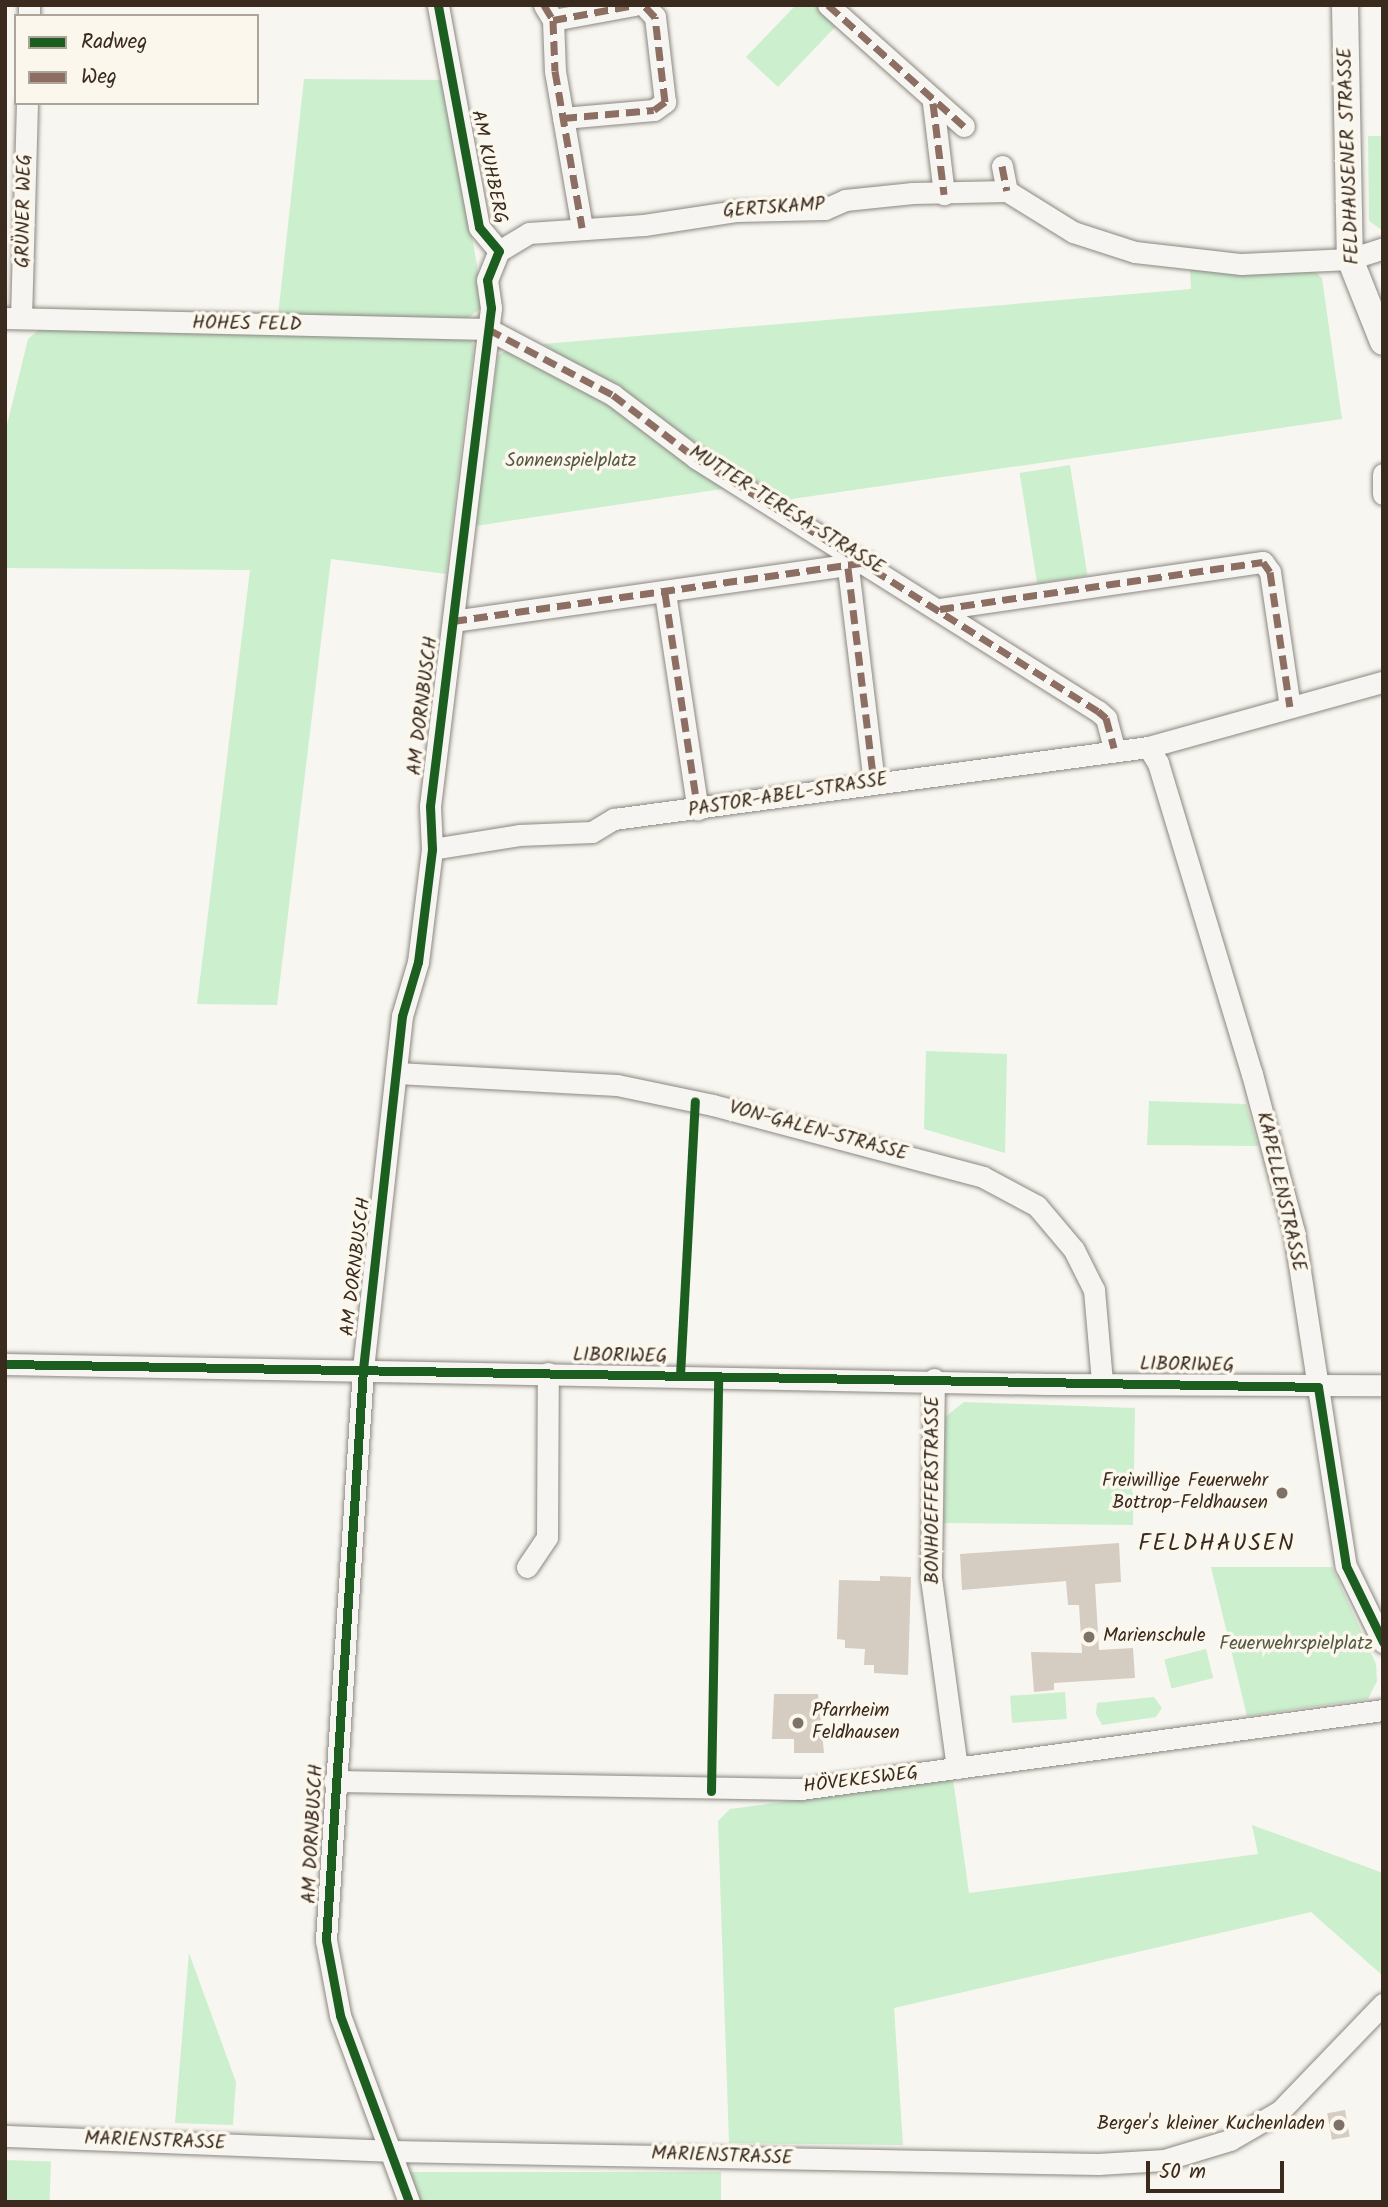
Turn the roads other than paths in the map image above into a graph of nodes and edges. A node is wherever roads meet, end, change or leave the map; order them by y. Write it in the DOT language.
graph roads {
  1 [pos="438,5"];
  2 [pos="635,5"];
  3 [pos="644,5"];
  4 [pos="828,5"];
  5 [pos="1345,5"];
  6 [pos="548,13"];
  7 [pos="933,103"];
  8 [pos="27,105"];
  9 [pos="563,118"];
  10 [pos="964,126"];
  11 [pos="1002,166"];
  12 [pos="1007,191"];
  13 [pos="944,194"];
  14 [pos="582,228"];
  15 [pos="1383,248"];
  16 [pos="499,251"];
  17 [pos="1350,259"];
  18 [pos="13,318"];
  19 [pos="488,329"];
  20 [pos="1383,342"];
  21 [pos="1383,474"];
  22 [pos="1383,494"];
  23 [pos="857,565"];
  24 [pos="664,593"];
  25 [pos="940,609"];
  26 [pos="453,621"];
  27 [pos="1383,682"];
  28 [pos="1290,707"];
  29 [pos="1148,747"];
  30 [pos="1114,748"];
  31 [pos="874,783"];
  32 [pos="698,810"];
  33 [pos="432,849"];
  34 [pos="397,1073"];
  35 [pos="5,1364"];
  36 [pos="363,1369"];
  37 [pos="548,1373"];
  38 [pos="934,1379"];
  39 [pos="1102,1382"];
  40 [pos="1383,1385"];
  41 [pos="1318,1387"];
  42 [pos="527,1567"];
  43 [pos="1383,1642"];
  44 [pos="1383,1710"];
  45 [pos="957,1768"];
  46 [pos="334,1781"];
  47 [pos="1383,2004"];
  48 [pos="5,2136"];
  49 [pos="391,2151"];
  50 [pos="410,2202"];
  1 -- 16 [label="street, AM KUHBERG"];
  2 -- 6 [label="street"];
  3 -- 9 [label="street"];
  4 -- 7 [label="street"];
  5 -- 17 [label="street, FELDHAUSENER STRASSE"];
  6 -- 9 [label="street"];
  7 -- 10 [label="street"];
  7 -- 13 [label="street"];
  8 -- 18 [label="street, GRÜNER WEG"];
  9 -- 14 [label="street"];
  11 -- 12 [label="street"];
  12 -- 13 [label="street, GERTSKAMP"];
  12 -- 17 [label="street"];
  13 -- 14 [label="street, GERTSKAMP"];
  14 -- 16 [label="street, GERTSKAMP"];
  15 -- 17 [label="street"];
  16 -- 19 [label="street, AM KUHBERG"];
  17 -- 20 [label="street, FELDHAUSENER STRASSE"];
  18 -- 19 [label="street, HOHES FELD"];
  19 -- 23 [label="street, MUTTER-TERESA-STRASSE"];
  19 -- 26 [label="street, AM DORNBUSCH"];
  21 -- 22 [label="street"];
  23 -- 24 [label="street"];
  23 -- 25 [label="street, MUTTER-TERESA-STRASSE"];
  23 -- 31 [label="street"];
  24 -- 26 [label="street"];
  24 -- 32 [label="street"];
  25 -- 28 [label="street"];
  25 -- 30 [label="street, MUTTER-TERESA-STRASSE"];
  26 -- 33 [label="street, AM DORNBUSCH"];
  27 -- 28 [label="street"];
  28 -- 29 [label="street"];
  29 -- 30 [label="street, PASTOR-ABEL-STRASSE"];
  29 -- 41 [label="street, KAPELLENSTRASSE"];
  30 -- 31 [label="street, PASTOR-ABEL-STRASSE"];
  31 -- 32 [label="street, PASTOR-ABEL-STRASSE"];
  32 -- 33 [label="street, PASTOR-ABEL-STRASSE"];
  33 -- 34 [label="street, AM DORNBUSCH"];
  34 -- 36 [label="street, AM DORNBUSCH"];
  34 -- 39 [label="street, VON-GALEN-STRASSE"];
  35 -- 36 [label="street, LIBORIWEG"];
  36 -- 37 [label="street, LIBORIWEG"];
  36 -- 46 [label="street, AM DORNBUSCH"];
  37 -- 38 [label="street, LIBORIWEG"];
  37 -- 42 [label="street, LIBORIWEG"];
  38 -- 39 [label="street, LIBORIWEG"];
  38 -- 45 [label="street, BONHOEFFERSTRASSE"];
  39 -- 41 [label="street, LIBORIWEG"];
  40 -- 41 [label="street, LIBORIWEG"];
  41 -- 43 [label="street, KAPELLENSTRASSE"];
  44 -- 45 [label="street, HÖVEKESWEG"];
  45 -- 46 [label="street, HÖVEKESWEG"];
  46 -- 49 [label="street, AM DORNBUSCH"];
  47 -- 49 [label="street, MARIENSTRASSE"];
  48 -- 49 [label="street, MARIENSTRASSE"];
  49 -- 50 [label="street, AM DORNBUSCH"];
}
